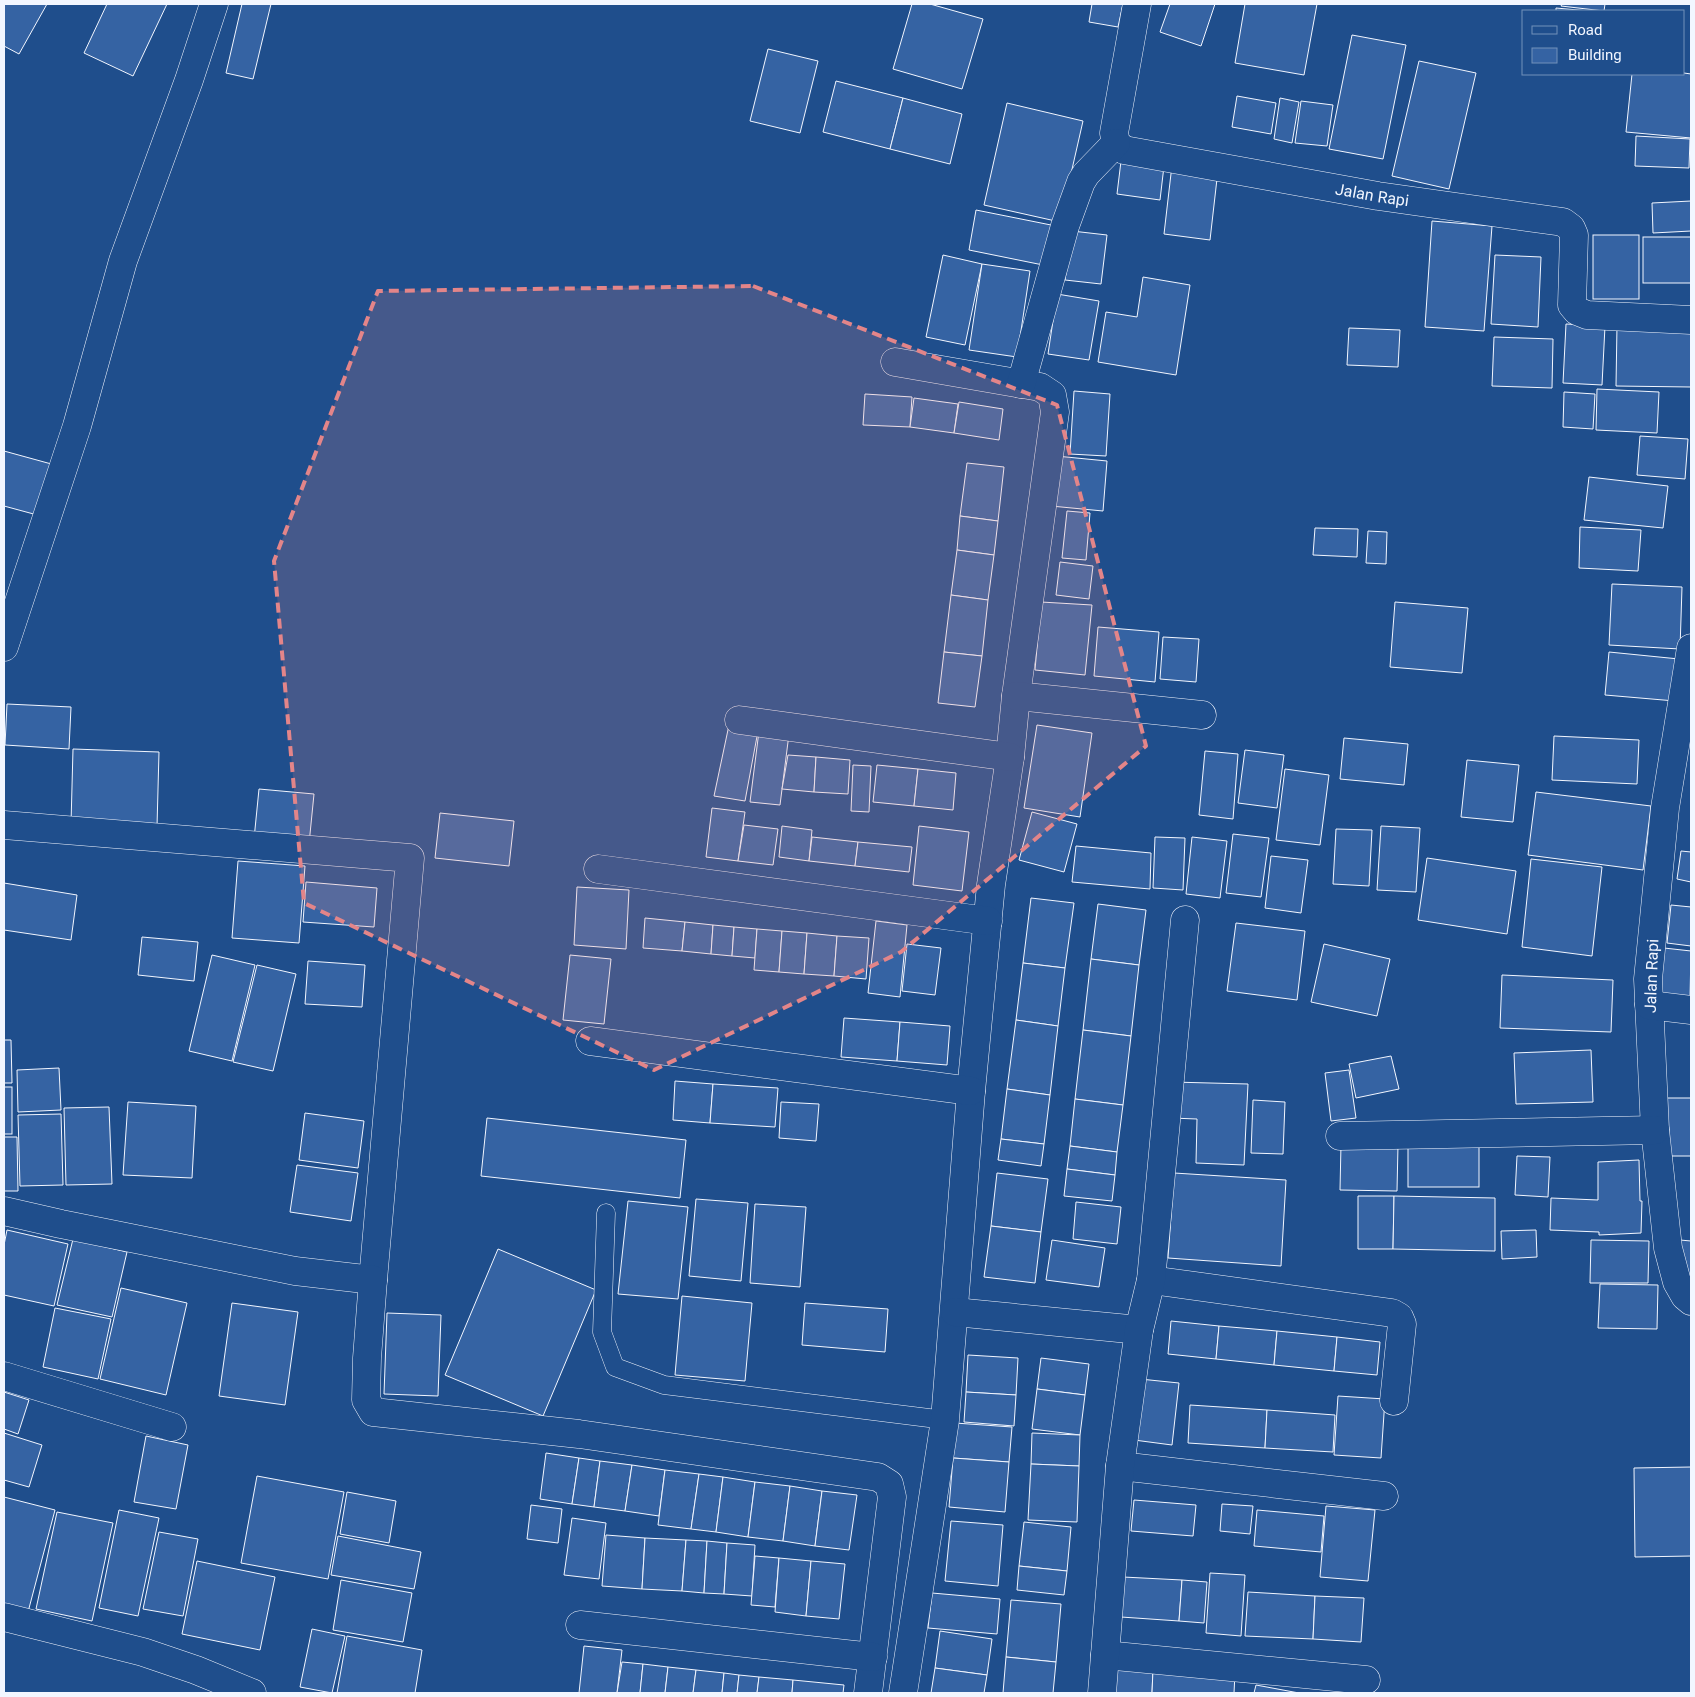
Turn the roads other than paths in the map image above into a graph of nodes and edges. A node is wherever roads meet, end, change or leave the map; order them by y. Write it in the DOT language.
graph roads {
  1 [pos="214,4"];
  2 [pos="1137,4"];
  3 [pos="1116,142"];
  4 [pos="1691,320"];
  5 [pos="895,362"];
  6 [pos="1021,384"];
  7 [pos="4,647"];
  8 [pos="1691,648"];
  9 [pos="1016,696"];
  10 [pos="1202,715"];
  11 [pos="739,720"];
  12 [pos="1010,756"];
  13 [pos="4,825"];
  14 [pos="598,869"];
  15 [pos="1185,920"];
  16 [pos="988,921"];
  17 [pos="1649,1005"];
  18 [pos="1691,1010"];
  19 [pos="590,1041"];
  20 [pos="971,1091"];
  21 [pos="1655,1130"];
  22 [pos="1340,1136"];
  23 [pos="4,1211"];
  24 [pos="606,1213"];
  25 [pos="373,1280"];
  26 [pos="1151,1280"];
  27 [pos="1691,1301"];
  28 [pos="955,1312"];
  29 [pos="1139,1330"];
  30 [pos="4,1376"];
  31 [pos="1394,1401"];
  32 [pos="945,1420"];
  33 [pos="172,1428"];
  34 [pos="1120,1466"];
  35 [pos="1384,1496"];
  36 [pos="4,1617"];
  37 [pos="580,1625"];
  38 [pos="1105,1655"];
  39 [pos="873,1657"];
  40 [pos="1366,1680"];
  41 [pos="252,1693"];
  42 [pos="868,1693"];
  43 [pos="903,1693"];
  44 [pos="1102,1693"];
  1 -- 7 [label="street"];
  2 -- 3 [label="street"];
  3 -- 4 [label="street, Jalan Rapi"];
  3 -- 6 [label="street"];
  5 -- 6 [label="street"];
  6 -- 9 [label="street"];
  8 -- 17 [label="street, Jalan Rapi"];
  9 -- 10 [label="street"];
  9 -- 12 [label="street"];
  11 -- 12 [label="street"];
  12 -- 16 [label="street"];
  13 -- 25 [label="street"];
  14 -- 16 [label="street"];
  15 -- 26 [label="street"];
  16 -- 20 [label="street"];
  17 -- 18 [label="street"];
  17 -- 21 [label="street, Jalan Rapi"];
  19 -- 20 [label="street"];
  20 -- 28 [label="street"];
  21 -- 22 [label="street"];
  21 -- 27 [label="street, Jalan Rapi"];
  23 -- 25 [label="street"];
  24 -- 32 [label="lane"];
  25 -- 39 [label="street"];
  26 -- 29 [label="street"];
  26 -- 31 [label="street"];
  28 -- 29 [label="street"];
  28 -- 32 [label="street"];
  29 -- 34 [label="street"];
  30 -- 33 [label="street"];
  32 -- 43 [label="street"];
  34 -- 35 [label="street"];
  34 -- 38 [label="street"];
  36 -- 41 [label="street"];
  37 -- 39 [label="street"];
  38 -- 40 [label="street"];
  38 -- 44 [label="street"];
  39 -- 42 [label="street"];
}
